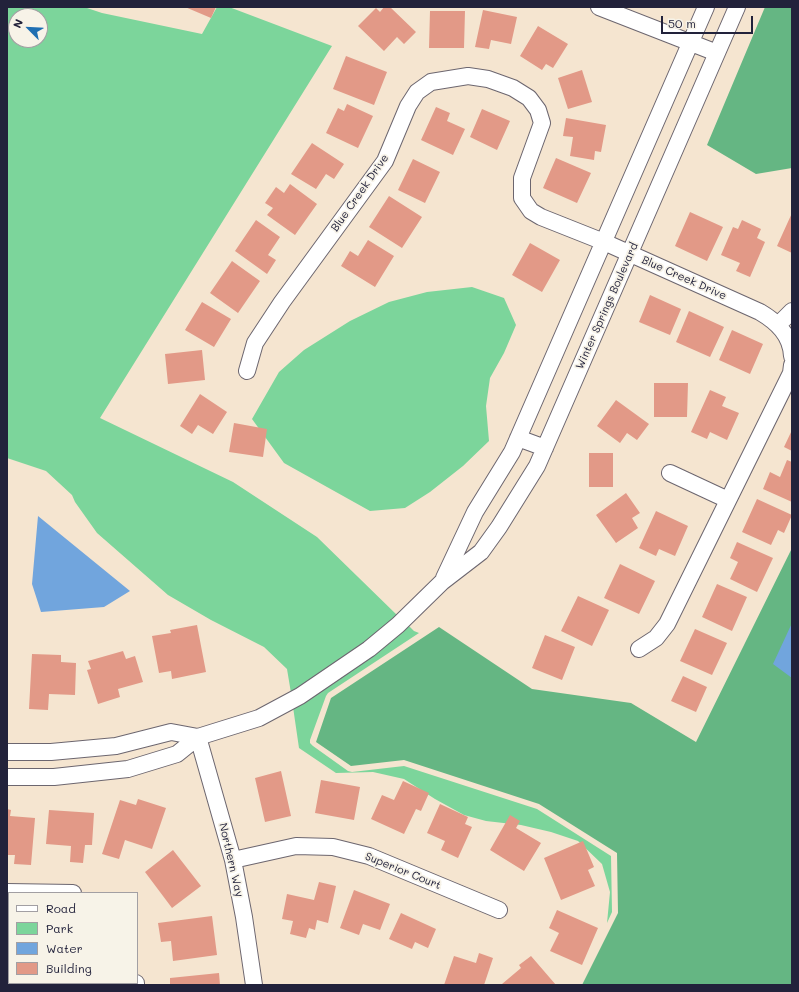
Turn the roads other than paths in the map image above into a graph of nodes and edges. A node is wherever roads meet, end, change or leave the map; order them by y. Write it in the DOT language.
graph roads {
  1 [pos="599,7"];
  2 [pos="706,7"];
  3 [pos="737,7"];
  4 [pos="690,43"];
  5 [pos="717,53"];
  6 [pos="604,242"];
  7 [pos="629,254"];
  8 [pos="792,311"];
  9 [pos="778,325"];
  10 [pos="792,356"];
  11 [pos="792,365"];
  12 [pos="247,371"];
  13 [pos="518,438"];
  14 [pos="545,448"];
  15 [pos="670,474"];
  16 [pos="728,500"];
  17 [pos="442,582"];
  18 [pos="639,649"];
  19 [pos="198,737"];
  20 [pos="7,752"];
  21 [pos="7,777"];
  22 [pos="233,860"];
  23 [pos="499,910"];
  24 [pos="254,985"];
  1 -- 4 [label="street"];
  2 -- 4 [label="street, Winter Springs Boulevard"];
  3 -- 5 [label="street, Winter Springs Boulevard"];
  4 -- 5 [label="street"];
  4 -- 6 [label="street, Winter Springs Boulevard"];
  5 -- 7 [label="street, Winter Springs Boulevard"];
  6 -- 7 [label="street, Blue Creek Drive"];
  6 -- 12 [label="street, Blue Creek Drive"];
  6 -- 13 [label="street, Winter Springs Boulevard"];
  7 -- 9 [label="street, Blue Creek Drive"];
  7 -- 14 [label="street, Winter Springs Boulevard"];
  8 -- 9 [label="street"];
  9 -- 10 [label="street, Blue Creek Drive"];
  11 -- 16 [label="street"];
  13 -- 14 [label="street"];
  13 -- 17 [label="street, Winter Springs Boulevard"];
  14 -- 17 [label="street, Winter Springs Boulevard"];
  15 -- 16 [label="street"];
  16 -- 18 [label="street"];
  17 -- 19 [label="street, Winter Springs Boulevard"];
  19 -- 20 [label="street, Winter Springs Boulevard"];
  19 -- 21 [label="street, Winter Springs Boulevard"];
  19 -- 22 [label="street, Northern Way"];
  22 -- 23 [label="street, Superior Court"];
  22 -- 24 [label="street, Northern Way"];
}
